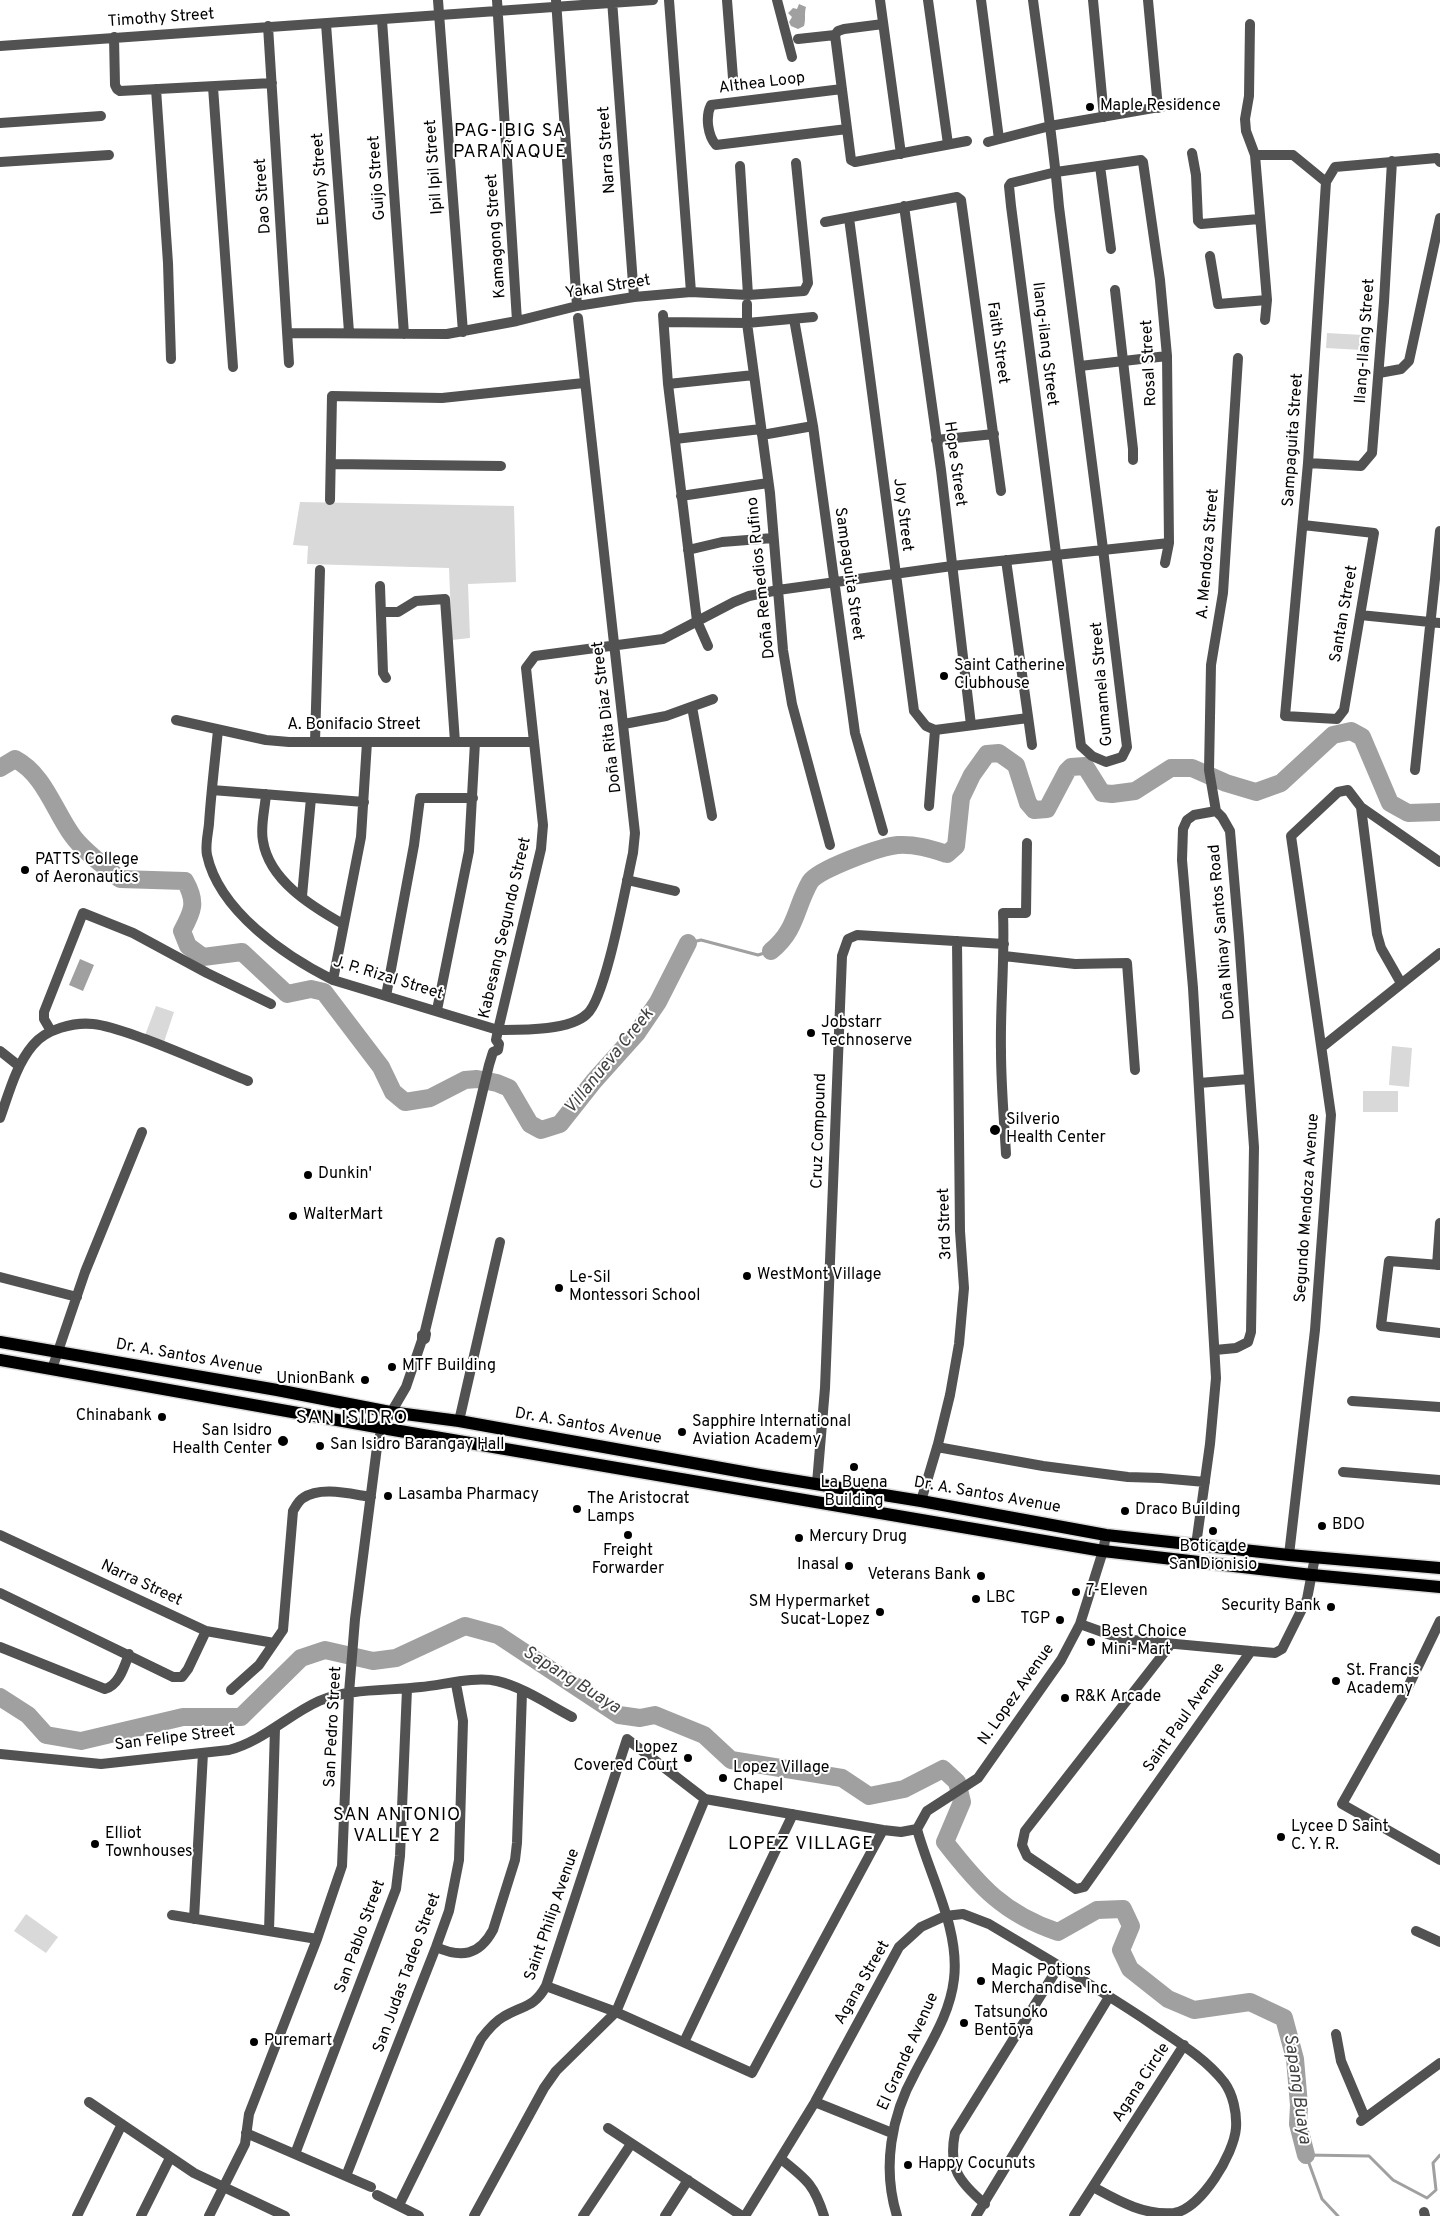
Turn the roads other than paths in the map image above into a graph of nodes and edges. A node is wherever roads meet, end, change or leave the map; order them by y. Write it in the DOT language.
graph roads {
  1 [pos="438,0"];
  2 [pos="497,0"];
  3 [pos="653,0"];
  4 [pos="670,0"];
  5 [pos="727,0"];
  6 [pos="777,0"];
  7 [pos="880,0"];
  8 [pos="928,0"];
  9 [pos="981,0"];
  10 [pos="1033,0"];
  11 [pos="1093,0"];
  12 [pos="1148,0"];
  13 [pos="612,2"];
  14 [pos="556,4"];
  15 [pos="498,12"];
  16 [pos="439,16"];
  17 [pos="382,20"];
  18 [pos="326,24"];
  19 [pos="883,24"];
  20 [pos="1250,24"];
  21 [pos="268,26"];
  22 [pos="835,35"];
  23 [pos="114,37"];
  24 [pos="798,39"];
  25 [pos="0,46"];
  26 [pos="792,57"];
  27 [pos="733,78"];
  28 [pos="272,83"];
  29 [pos="213,87"];
  30 [pos="156,89"];
  31 [pos="842,90"];
  32 [pos="1182,103"];
  33 [pos="1158,108"];
  34 [pos="101,116"];
  35 [pos="1104,117"];
  36 [pos="0,124"];
  37 [pos="1050,126"];
  38 [pos="847,129"];
  39 [pos="999,139"];
  40 [pos="967,141"];
  41 [pos="988,142"];
  42 [pos="948,144"];
  43 [pos="1192,153"];
  44 [pos="901,154"];
  45 [pos="1255,154"];
  46 [pos="109,156"];
  47 [pos="1392,161"];
  48 [pos="0,162"];
  49 [pos="1440,162"];
  50 [pos="796,163"];
  51 [pos="740,166"];
  52 [pos="1100,166"];
  53 [pos="1056,172"];
  54 [pos="1326,182"];
  55 [pos="904,206"];
  56 [pos="849,218"];
  57 [pos="1440,218"];
  58 [pos="1259,219"];
  59 [pos="825,222"];
  60 [pos="1111,249"];
  61 [pos="1210,256"];
  62 [pos="1115,290"];
  63 [pos="691,292"];
  64 [pos="634,297"];
  65 [pos="747,300"];
  66 [pos="1267,300"];
  67 [pos="577,306"];
  68 [pos="813,317"];
  69 [pos="578,318"];
  70 [pos="794,319"];
  71 [pos="1265,320"];
  72 [pos="518,321"];
  73 [pos="747,323"];
  74 [pos="349,332"];
  75 [pos="463,332"];
  76 [pos="288,333"];
  77 [pos="404,334"];
  78 [pos="1167,356"];
  79 [pos="1238,358"];
  80 [pos="172,359"];
  81 [pos="1123,362"];
  82 [pos="289,363"];
  83 [pos="1080,366"];
  84 [pos="233,367"];
  85 [pos="1379,373"];
  86 [pos="754,374"];
  87 [pos="584,383"];
  88 [pos="668,384"];
  89 [pos="813,426"];
  90 [pos="761,432"];
  91 [pos="994,434"];
  92 [pos="675,439"];
  93 [pos="936,440"];
  94 [pos="1132,460"];
  95 [pos="1308,463"];
  96 [pos="331,464"];
  97 [pos="502,466"];
  98 [pos="768,483"];
  99 [pos="1001,491"];
  100 [pos="681,496"];
  101 [pos="330,500"];
  102 [pos="1303,525"];
  103 [pos="1440,531"];
  104 [pos="774,538"];
  105 [pos="1169,543"];
  106 [pos="1104,549"];
  107 [pos="688,550"];
  108 [pos="1056,556"];
  109 [pos="1006,560"];
  110 [pos="1165,563"];
  111 [pos="952,566"];
  112 [pos="320,570"];
  113 [pos="894,574"];
  114 [pos="835,583"];
  115 [pos="380,586"];
  116 [pos="778,590"];
  117 [pos="381,612"];
  118 [pos="1360,615"];
  119 [pos="697,621"];
  120 [pos="1435,623"];
  121 [pos="615,645"];
  122 [pos="708,646"];
  123 [pos="386,678"];
  124 [pos="713,699"];
  125 [pos="692,707"];
  126 [pos="1285,716"];
  127 [pos="1028,718"];
  128 [pos="176,720"];
  129 [pos="624,724"];
  130 [pos="971,725"];
  131 [pos="218,730"];
  132 [pos="935,730"];
  133 [pos="315,742"];
  134 [pos="367,742"];
  135 [pos="455,742"];
  136 [pos="475,742"];
  137 [pos="534,742"];
  138 [pos="1032,745"];
  139 [pos="1415,770"];
  140 [pos="212,790"];
  141 [pos="266,794"];
  142 [pos="311,798"];
  143 [pos="473,798"];
  144 [pos="364,802"];
  145 [pos="929,806"];
  146 [pos="1362,807"];
  147 [pos="1216,811"];
  148 [pos="712,816"];
  149 [pos="883,831"];
  150 [pos="1027,843"];
  151 [pos="830,845"];
  152 [pos="1440,862"];
  153 [pos="627,880"];
  154 [pos="675,891"];
  155 [pos="302,896"];
  156 [pos="343,924"];
  157 [pos="957,941"];
  158 [pos="1004,944"];
  159 [pos="1440,953"];
  160 [pos="1004,956"];
  161 [pos="333,980"];
  162 [pos="1401,983"];
  163 [pos="386,996"];
  164 [pos="270,1004"];
  165 [pos="437,1010"];
  166 [pos="51,1031"];
  167 [pos="497,1035"];
  168 [pos="1322,1047"];
  169 [pos="0,1051"];
  170 [pos="19,1066"];
  171 [pos="1135,1070"];
  172 [pos="1249,1079"];
  173 [pos="248,1081"];
  174 [pos="1199,1083"];
  175 [pos="0,1118"];
  176 [pos="142,1132"];
  177 [pos="1006,1154"];
  178 [pos="1440,1223"];
  179 [pos="500,1242"];
  180 [pos="1438,1265"];
  181 [pos="0,1277"];
  182 [pos="77,1297"];
  183 [pos="1440,1333"];
  184 [pos="0,1342"];
  185 [pos="1215,1350"];
  186 [pos="57,1351"];
  187 [pos="0,1360"];
  188 [pos="52,1369"];
  189 [pos="1352,1400"];
  190 [pos="1440,1407"];
  191 [pos="390,1412"];
  192 [pos="459,1421"];
  193 [pos="382,1428"];
  194 [pos="937,1447"];
  195 [pos="1343,1472"];
  196 [pos="1440,1480"];
  197 [pos="1205,1482"];
  198 [pos="817,1483"];
  199 [pos="831,1487"];
  200 [pos="371,1497"];
  201 [pos="921,1501"];
  202 [pos="828,1505"];
  203 [pos="0,1534"];
  204 [pos="1106,1535"];
  205 [pos="1196,1545"];
  206 [pos="1103,1551"];
  207 [pos="1289,1555"];
  208 [pos="1315,1557"];
  209 [pos="1440,1568"];
  210 [pos="1312,1575"];
  211 [pos="1440,1587"];
  212 [pos="0,1593"];
  213 [pos="1440,1621"];
  214 [pos="1080,1624"];
  215 [pos="206,1631"];
  216 [pos="274,1643"];
  217 [pos="1171,1644"];
  218 [pos="0,1647"];
  219 [pos="1251,1651"];
  220 [pos="129,1654"];
  221 [pos="456,1684"];
  222 [pos="407,1689"];
  223 [pos="231,1690"];
  224 [pos="522,1692"];
  225 [pos="349,1694"];
  226 [pos="572,1717"];
  227 [pos="275,1728"];
  228 [pos="203,1753"];
  229 [pos="0,1754"];
  230 [pos="705,1799"];
  231 [pos="793,1814"];
  232 [pos="918,1827"];
  233 [pos="883,1830"];
  234 [pos="1440,1860"];
  235 [pos="172,1915"];
  236 [pos="946,1916"];
  237 [pos="194,1919"];
  238 [pos="270,1931"];
  239 [pos="1416,1932"];
  240 [pos="317,1939"];
  241 [pos="1440,1942"];
  242 [pos="436,1947"];
  243 [pos="1059,1966"];
  244 [pos="546,1986"];
  245 [pos="1109,1997"];
  246 [pos="616,2012"];
  247 [pos="1336,2034"];
  248 [pos="684,2042"];
  249 [pos="1184,2045"];
  250 [pos="1440,2063"];
  251 [pos="88,2102"];
  252 [pos="815,2102"];
  253 [pos="122,2124"];
  254 [pos="608,2128"];
  255 [pos="246,2133"];
  256 [pos="892,2133"];
  257 [pos="631,2144"];
  258 [pos="295,2154"];
  259 [pos="170,2158"];
  260 [pos="781,2159"];
  261 [pos="346,2176"];
  262 [pos="688,2180"];
  263 [pos="1093,2187"];
  264 [pos="223,2188"];
  265 [pos="985,2204"];
  266 [pos="399,2205"];
  267 [pos="268,2212"];
  268 [pos="77,2216"];
  269 [pos="141,2216"];
  270 [pos="209,2216"];
  271 [pos="285,2216"];
  272 [pos="420,2216"];
  273 [pos="474,2216"];
  274 [pos="583,2216"];
  275 [pos="665,2216"];
  276 [pos="744,2216"];
  277 [pos="824,2216"];
  278 [pos="897,2216"];
  279 [pos="976,2216"];
  280 [pos="1074,2216"];
  1 -- 16 [label="street, Ipil Ipil Street"];
  2 -- 15 [label="street, Kamagong Street"];
  3 -- 13 [label="street, Timothy Street"];
  4 -- 63 [label="street"];
  5 -- 27 [label="street"];
  6 -- 26 [label="street"];
  7 -- 19 [label="street"];
  8 -- 42 [label="street"];
  9 -- 39 [label="street"];
  10 -- 37 [label="street"];
  11 -- 35 [label="street"];
  12 -- 33 [label="street"];
  13 -- 14 [label="street, Timothy Street"];
  13 -- 64 [label="street, Narra Street"];
  14 -- 15 [label="street, Timothy Street"];
  14 -- 67 [label="street"];
  15 -- 16 [label="street, Timothy Street"];
  15 -- 72 [label="street, Kamagong Street"];
  16 -- 17 [label="street, Timothy Street"];
  16 -- 75 [label="street, Ipil Ipil Street"];
  17 -- 18 [label="street, Timothy Street"];
  17 -- 77 [label="street, Guijo Street"];
  18 -- 21 [label="street, Timothy Street"];
  18 -- 74 [label="street, Ebony Street"];
  19 -- 22 [label="street"];
  19 -- 44 [label="street"];
  20 -- 45 [label="street"];
  21 -- 23 [label="street, Timothy Street"];
  21 -- 28 [label="street, Dao Street"];
  22 -- 24 [label="street"];
  22 -- 31 [label="street"];
  23 -- 25 [label="street, Timothy Street"];
  23 -- 30 [label="street"];
  28 -- 29 [label="street"];
  28 -- 76 [label="street, Dao Street"];
  29 -- 30 [label="street"];
  29 -- 84 [label="street"];
  30 -- 80 [label="street"];
  31 -- 38 [label="street"];
  31 -- 38 [label="street, Althea Loop"];
  32 -- 33 [label="street"];
  33 -- 35 [label="street"];
  34 -- 36 [label="street"];
  35 -- 37 [label="street"];
  37 -- 39 [label="street"];
  37 -- 53 [label="street"];
  38 -- 44 [label="street"];
  39 -- 41 [label="street"];
  40 -- 42 [label="street"];
  42 -- 44 [label="street"];
  43 -- 58 [label="street"];
  45 -- 54 [label="street"];
  45 -- 58 [label="street"];
  46 -- 48 [label="street"];
  47 -- 49 [label="street"];
  47 -- 54 [label="street, Sampaguita Street"];
  47 -- 85 [label="street, Ilang-Ilang Street"];
  50 -- 65 [label="street, Yakal Street"];
  51 -- 65 [label="street, Doña Remedios Rufino"];
  52 -- 53 [label="street"];
  52 -- 60 [label="street"];
  52 -- 78 [label="street, Rosal Street"];
  53 -- 83 [label="street"];
  53 -- 108 [label="street, Ilang-ilang Street"];
  54 -- 95 [label="street, Sampaguita Street"];
  55 -- 56 [label="street"];
  55 -- 91 [label="street, Faith Street"];
  55 -- 93 [label="street, Hope Street"];
  56 -- 59 [label="street"];
  56 -- 113 [label="street, Joy Street"];
  57 -- 85 [label="street"];
  58 -- 66 [label="street"];
  61 -- 66 [label="street"];
  62 -- 81 [label="street"];
  63 -- 64 [label="street, Yakal Street"];
  63 -- 65 [label="street, Yakal Street"];
  64 -- 67 [label="street, Yakal Street"];
  65 -- 73 [label="street, Doña Remedios Rufino"];
  66 -- 71 [label="street"];
  67 -- 72 [label="street, Yakal Street"];
  68 -- 70 [label="street"];
  69 -- 87 [label="street, Doña Rita Diaz Street"];
  70 -- 73 [label="street"];
  70 -- 89 [label="street, Sampaguita Street"];
  72 -- 75 [label="street, Yakal Street"];
  73 -- 86 [label="street, Doña Remedios Rufino"];
  73 -- 88 [label="street"];
  74 -- 76 [label="street, Yakal Street"];
  74 -- 77 [label="street, Yakal Street"];
  75 -- 77 [label="street, Yakal Street"];
  76 -- 82 [label="street, Dao Street"];
  78 -- 81 [label="street"];
  78 -- 105 [label="street, Rosal Street"];
  79 -- 147 [label="street, A. Mendoza Street"];
  81 -- 83 [label="street"];
  81 -- 94 [label="street"];
  83 -- 106 [label="street"];
  85 -- 95 [label="street, Ilang-Ilang Street"];
  86 -- 88 [label="street"];
  86 -- 90 [label="street, Doña Remedios Rufino"];
  87 -- 96 [label="street"];
  87 -- 121 [label="street, Doña Rita Diaz Street"];
  88 -- 92 [label="street"];
  89 -- 90 [label="street"];
  89 -- 114 [label="street, Sampaguita Street"];
  90 -- 92 [label="street"];
  90 -- 98 [label="street, Doña Remedios Rufino"];
  91 -- 93 [label="street"];
  91 -- 99 [label="street, Faith Street"];
  92 -- 100 [label="street"];
  93 -- 111 [label="street, Hope Street"];
  95 -- 102 [label="street, Sampaguita Street"];
  96 -- 97 [label="street"];
  96 -- 101 [label="street"];
  98 -- 100 [label="street"];
  98 -- 104 [label="street, Doña Remedios Rufino"];
  100 -- 107 [label="street"];
  102 -- 118 [label="street, Santan Street"];
  102 -- 126 [label="street, Sampaguita Street"];
  103 -- 120 [label="street"];
  104 -- 107 [label="street"];
  104 -- 116 [label="street, Doña Remedios Rufino"];
  105 -- 106 [label="street"];
  105 -- 110 [label="street, Rosal Street"];
  106 -- 108 [label="street"];
  106 -- 108 [label="street, Gumamela Street"];
  107 -- 119 [label="street"];
  108 -- 109 [label="street"];
  109 -- 111 [label="street"];
  109 -- 127 [label="street"];
  111 -- 113 [label="street"];
  111 -- 130 [label="street, Hope Street"];
  112 -- 133 [label="street"];
  113 -- 114 [label="street"];
  113 -- 132 [label="street, Joy Street"];
  114 -- 116 [label="street"];
  114 -- 149 [label="street, Sampaguita Street"];
  115 -- 117 [label="street"];
  116 -- 119 [label="street"];
  116 -- 151 [label="street, Doña Remedios Rufino"];
  117 -- 123 [label="street"];
  117 -- 135 [label="street"];
  118 -- 120 [label="street"];
  118 -- 126 [label="street, Santan Street"];
  119 -- 121 [label="street, Kabesang Segundo Street"];
  119 -- 122 [label="street"];
  120 -- 139 [label="street"];
  121 -- 129 [label="street, Doña Rita Diaz Street"];
  121 -- 137 [label="street, Kabesang Segundo Street"];
  124 -- 125 [label="street"];
  125 -- 129 [label="street"];
  125 -- 148 [label="street"];
  127 -- 130 [label="street"];
  127 -- 138 [label="street"];
  128 -- 131 [label="street, A. Bonifacio Street"];
  129 -- 153 [label="street, Doña Rita Diaz Street"];
  130 -- 132 [label="street"];
  131 -- 133 [label="street, A. Bonifacio Street"];
  131 -- 140 [label="street, J. P. Rizal Street"];
  132 -- 145 [label="street"];
  133 -- 134 [label="street, A. Bonifacio Street"];
  134 -- 135 [label="street, A. Bonifacio Street"];
  134 -- 144 [label="street"];
  135 -- 136 [label="street, A. Bonifacio Street"];
  136 -- 137 [label="street, A. Bonifacio Street"];
  136 -- 143 [label="street"];
  137 -- 167 [label="street, Kabesang Segundo Street"];
  140 -- 141 [label="street"];
  140 -- 161 [label="street, J. P. Rizal Street"];
  141 -- 142 [label="street"];
  141 -- 155 [label="street"];
  142 -- 144 [label="street"];
  142 -- 155 [label="street"];
  143 -- 163 [label="street"];
  143 -- 165 [label="street"];
  144 -- 156 [label="street"];
  146 -- 152 [label="street"];
  146 -- 162 [label="street"];
  146 -- 168 [label="street, Segundo Mendoza Avenue"];
  147 -- 172 [label="street, Doña Ninay Santos Road"];
  147 -- 174 [label="street, Doña Ninay Santos Road"];
  150 -- 158 [label="street"];
  153 -- 154 [label="street"];
  153 -- 167 [label="street, Doña Rita Diaz Street"];
  155 -- 156 [label="street"];
  156 -- 161 [label="street"];
  157 -- 158 [label="street, Cruz Compound"];
  157 -- 194 [label="street, 3rd Street"];
  157 -- 198 [label="street, Cruz Compound"];
  158 -- 160 [label="street"];
  159 -- 162 [label="street"];
  160 -- 171 [label="street"];
  160 -- 177 [label="street"];
  161 -- 163 [label="street, J. P. Rizal Street"];
  162 -- 168 [label="street"];
  163 -- 165 [label="street, J. P. Rizal Street"];
  164 -- 166 [label="street"];
  165 -- 167 [label="street, J. P. Rizal Street"];
  166 -- 170 [label="street"];
  166 -- 173 [label="street"];
  167 -- 191 [label="street, Kabesang Segundo Street"];
  168 -- 207 [label="street, Segundo Mendoza Avenue"];
  169 -- 170 [label="street"];
  170 -- 175 [label="street"];
  172 -- 174 [label="street"];
  172 -- 185 [label="street, Doña Ninay Santos Road"];
  174 -- 185 [label="street, Doña Ninay Santos Road"];
  176 -- 182 [label="street"];
  178 -- 180 [label="street"];
  179 -- 192 [label="street"];
  180 -- 183 [label="street"];
  181 -- 182 [label="street"];
  182 -- 186 [label="street"];
  184 -- 186 [label="main road, Dr. A. Santos Avenue"];
  185 -- 197 [label="street, Doña Ninay Santos Road"];
  186 -- 188 [label="street"];
  186 -- 191 [label="main road, Dr. A. Santos Avenue"];
  187 -- 188 [label="main road"];
  188 -- 193 [label="main road"];
  189 -- 190 [label="street"];
  191 -- 192 [label="main road, Dr. A. Santos Avenue"];
  191 -- 193 [label="street, Kabesang Segundo Street"];
  192 -- 198 [label="main road, Dr. A. Santos Avenue"];
  193 -- 200 [label="street, San Pedro Street"];
  193 -- 202 [label="main road"];
  194 -- 197 [label="street"];
  194 -- 201 [label="street, 3rd Street"];
  195 -- 196 [label="street"];
  197 -- 205 [label="street, Doña Ninay Santos Road"];
  198 -- 199 [label="main road, Dr. A. Santos Avenue"];
  199 -- 201 [label="main road, Dr. A. Santos Avenue"];
  199 -- 202 [label="main road"];
  200 -- 216 [label="street"];
  200 -- 225 [label="street, San Pedro Street"];
  201 -- 204 [label="main road, Dr. A. Santos Avenue"];
  202 -- 206 [label="main road"];
  203 -- 215 [label="street, Narra Street"];
  204 -- 205 [label="main road, Dr. A. Santos Avenue"];
  204 -- 206 [label="street, N. Lopez Avenue"];
  205 -- 207 [label="main road, Dr. A. Santos Avenue"];
  206 -- 210 [label="main road"];
  206 -- 214 [label="street, N. Lopez Avenue"];
  207 -- 208 [label="main road, Dr. A. Santos Avenue"];
  208 -- 209 [label="main road, Dr. A. Santos Avenue"];
  208 -- 210 [label="street"];
  210 -- 211 [label="main road"];
  210 -- 219 [label="street"];
  212 -- 220 [label="street"];
  213 -- 234 [label="street"];
  214 -- 217 [label="street"];
  214 -- 232 [label="street, N. Lopez Avenue"];
  215 -- 216 [label="street, Narra Street"];
  215 -- 220 [label="street"];
  216 -- 223 [label="street"];
  217 -- 219 [label="street"];
  217 -- 219 [label="street, Saint Paul Avenue"];
  218 -- 220 [label="street"];
  221 -- 222 [label="street, San Felipe Street"];
  221 -- 224 [label="street, San Felipe Street"];
  221 -- 242 [label="street, San Judas Tadeo Street"];
  222 -- 225 [label="street, San Felipe Street"];
  222 -- 258 [label="street, San Pablo Street"];
  224 -- 226 [label="street, San Felipe Street"];
  224 -- 242 [label="street"];
  225 -- 227 [label="street, San Felipe Street"];
  225 -- 240 [label="street, San Pedro Street"];
  227 -- 228 [label="street, San Felipe Street"];
  227 -- 238 [label="street"];
  228 -- 229 [label="street, San Felipe Street"];
  228 -- 237 [label="street"];
  230 -- 231 [label="street"];
  230 -- 244 [label="street, Saint Philip Avenue"];
  230 -- 246 [label="street"];
  231 -- 233 [label="street"];
  231 -- 248 [label="street"];
  232 -- 233 [label="street"];
  232 -- 236 [label="street, El Grande Avenue"];
  233 -- 248 [label="street"];
  235 -- 237 [label="street"];
  236 -- 243 [label="street, Agana Street"];
  236 -- 252 [label="street, Agana Street"];
  236 -- 256 [label="street, El Grande Avenue"];
  237 -- 238 [label="street"];
  238 -- 240 [label="street"];
  239 -- 241 [label="street"];
  240 -- 255 [label="street, San Pedro Street"];
  242 -- 261 [label="street, San Judas Tadeo Street"];
  243 -- 245 [label="street, Agana Street"];
  243 -- 265 [label="street"];
  244 -- 246 [label="street"];
  244 -- 266 [label="street, Saint Philip Avenue"];
  245 -- 249 [label="street, Agana Street"];
  245 -- 265 [label="street"];
  246 -- 248 [label="street"];
  246 -- 273 [label="street"];
  247 -- 250 [label="street"];
  249 -- 263 [label="street, Agana Circle"];
  249 -- 263 [label="street, Agana Circle"];
  251 -- 253 [label="street"];
  252 -- 256 [label="street"];
  252 -- 260 [label="street, Agana Street"];
  253 -- 259 [label="street"];
  253 -- 268 [label="street"];
  254 -- 257 [label="street"];
  255 -- 258 [label="street"];
  255 -- 264 [label="street, San Pedro Street"];
  256 -- 278 [label="street, El Grande Avenue"];
  257 -- 262 [label="street"];
  257 -- 274 [label="street"];
  258 -- 261 [label="street"];
  259 -- 264 [label="street"];
  259 -- 269 [label="street"];
  260 -- 276 [label="street, Agana Street"];
  260 -- 277 [label="street"];
  261 -- 266 [label="street"];
  262 -- 275 [label="street"];
  262 -- 276 [label="street"];
  263 -- 280 [label="street, Agana Circle"];
  264 -- 267 [label="street"];
  264 -- 270 [label="street, San Pedro Street"];
  265 -- 279 [label="street"];
  266 -- 272 [label="street"];
  267 -- 271 [label="street"];
}
